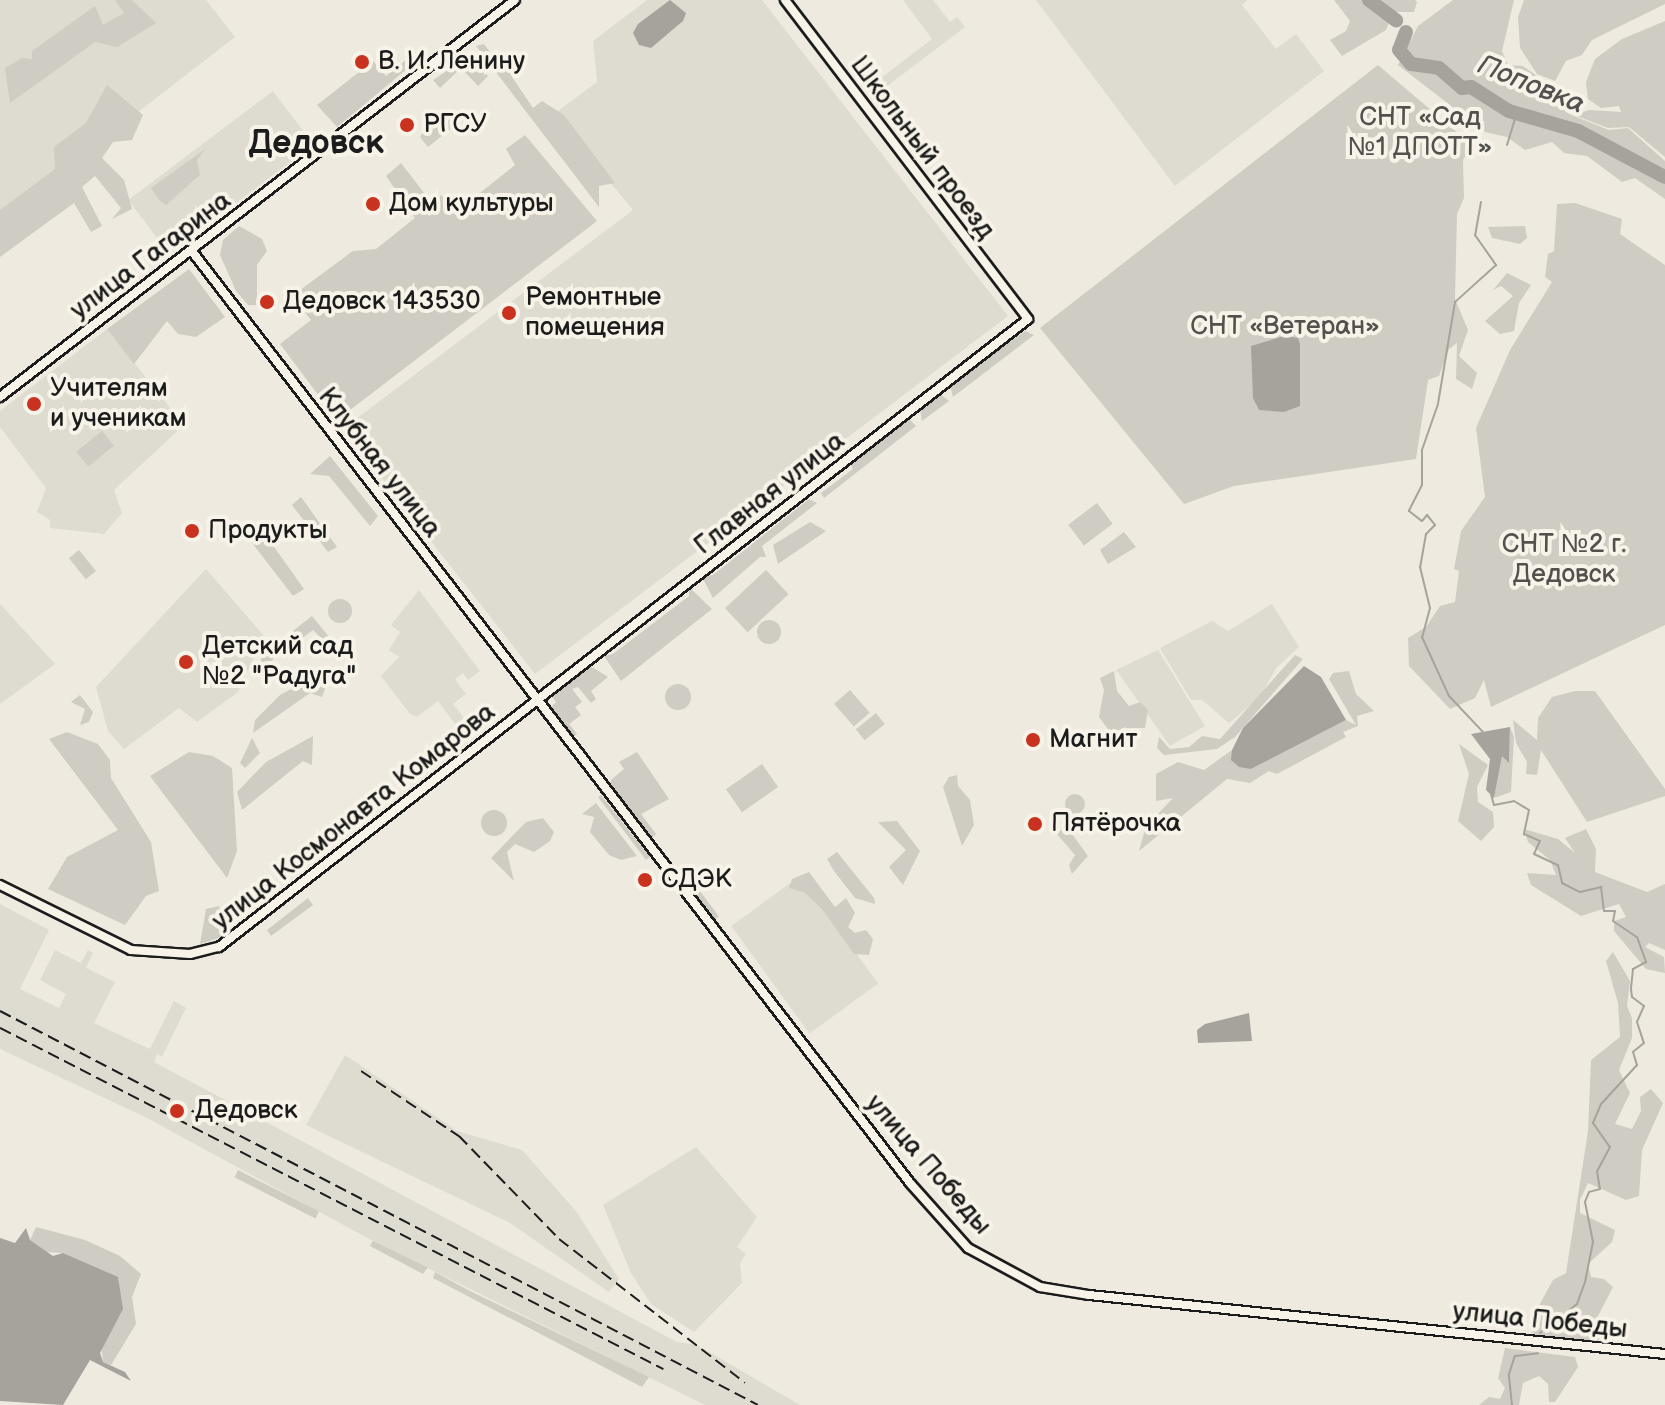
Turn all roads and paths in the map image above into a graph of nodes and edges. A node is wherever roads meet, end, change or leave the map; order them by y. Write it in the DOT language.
graph roads {
  1 [pos="515,0"];
  2 [pos="785,0"];
  3 [pos="191,250"];
  4 [pos="1028,319"];
  5 [pos="0,397"];
  6 [pos="537,700"];
  7 [pos="0,885"];
  8 [pos="1665,1354"];
  1 -- 3 [label="street, улица Гагарина"];
  2 -- 4 [label="street, Школьный проезд"];
  3 -- 5 [label="street, улица Гагарина"];
  3 -- 6 [label="street, Клубная улица"];
  4 -- 6 [label="street, Главная улица"];
  6 -- 7 [label="street, улица Космонавта Комарова"];
  6 -- 8 [label="street, улица Победы"];
}
